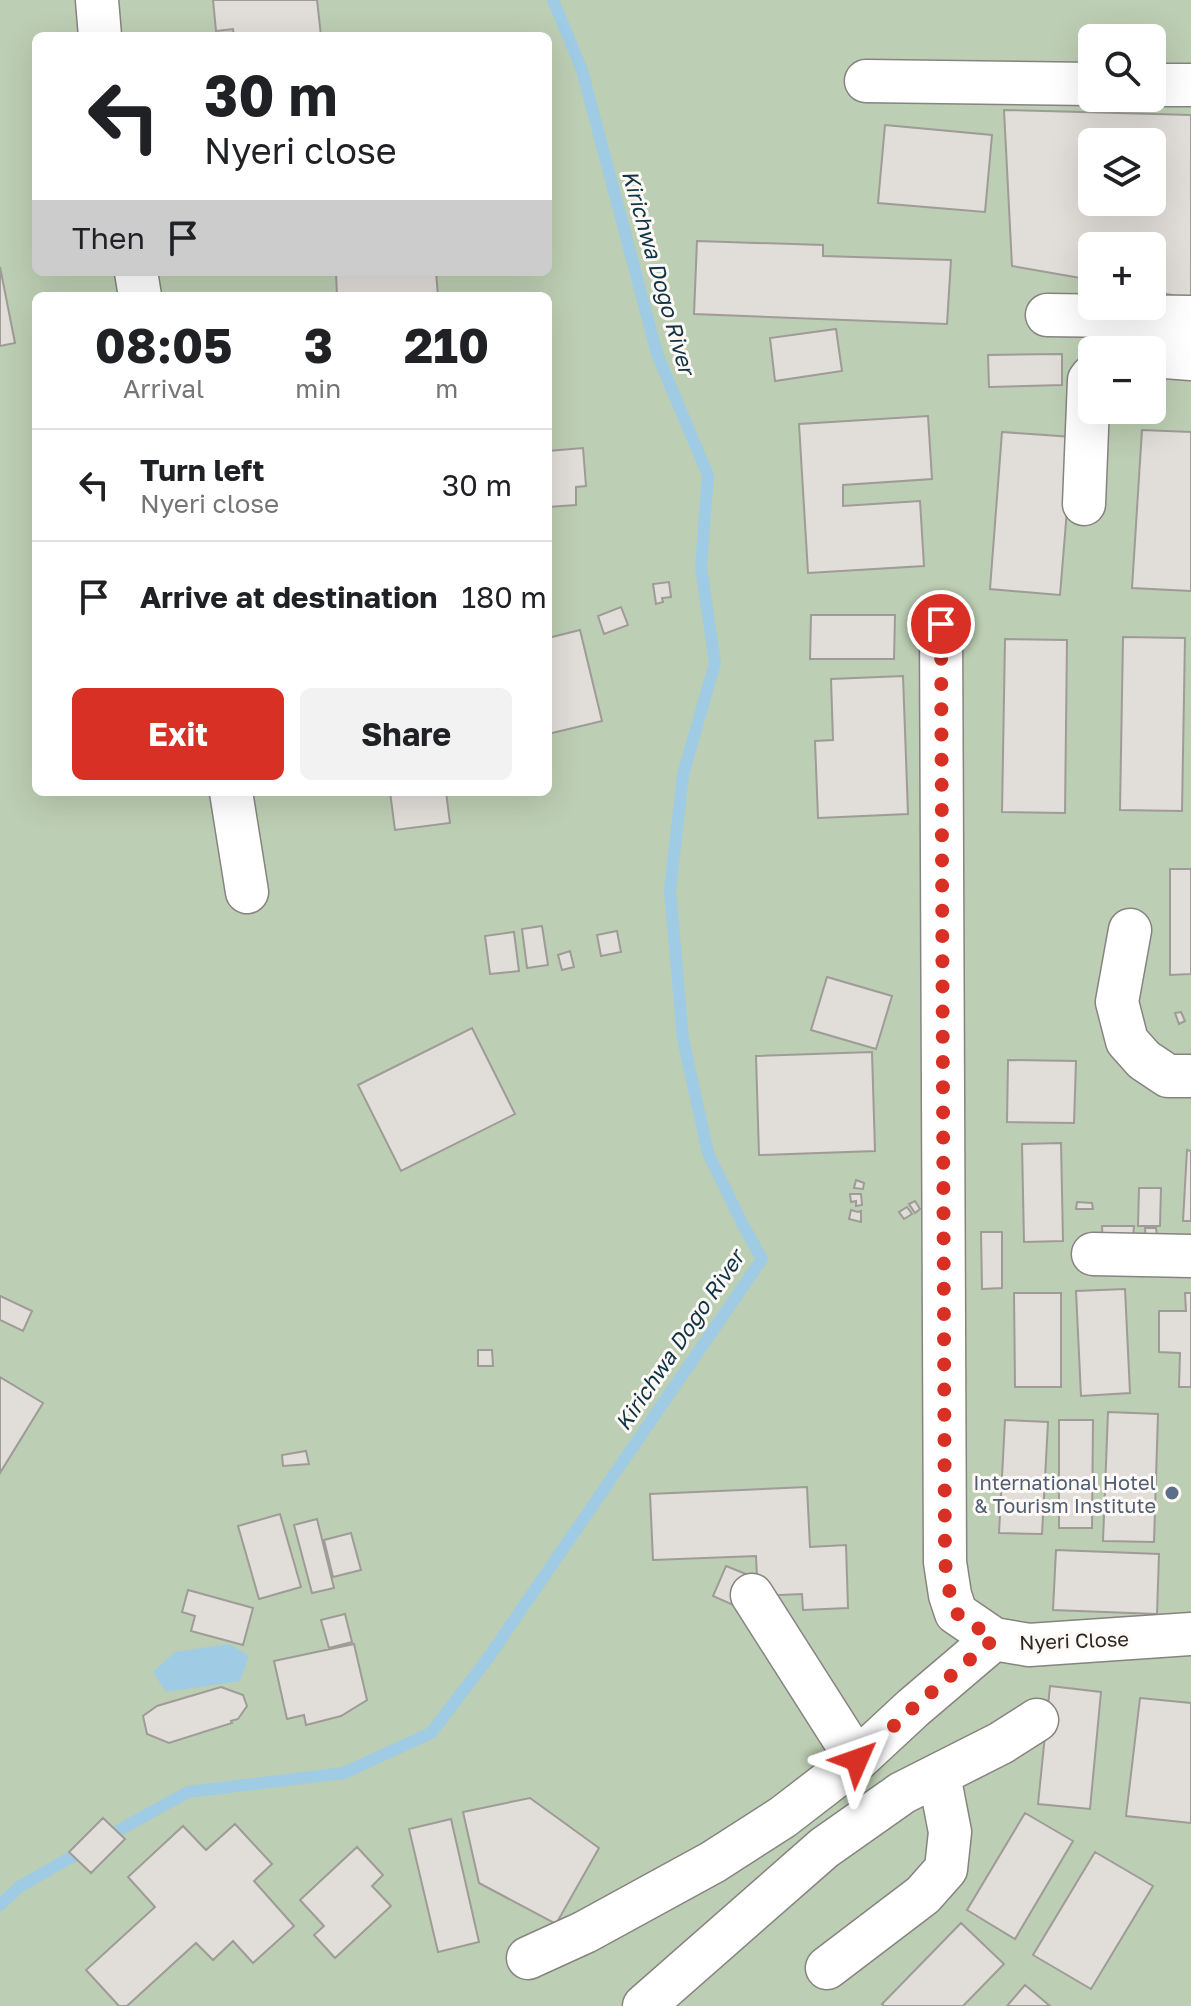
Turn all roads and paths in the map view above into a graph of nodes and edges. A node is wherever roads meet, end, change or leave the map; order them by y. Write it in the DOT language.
graph roads {
  1 [pos="97,0"];
  2 [pos="100,32"];
  3 [pos="866,81"];
  4 [pos="1078,84"];
  5 [pos="1166,85"];
  6 [pos="1191,85"];
  7 [pos="1047,315"];
  8 [pos="1191,317"];
  9 [pos="1166,357"];
  10 [pos="1191,359"];
  11 [pos="1087,424"];
  12 [pos="1084,504"];
  13 [pos="941,624"];
  14 [pos="232,796"];
  15 [pos="247,892"];
  16 [pos="1130,930"];
  17 [pos="1191,1076"];
  18 [pos="1093,1254"];
  19 [pos="1191,1256"];
  20 [pos="752,1595"];
  21 [pos="1191,1634"];
  22 [pos="994,1639"];
  23 [pos="1037,1720"];
  24 [pos="864,1754"];
  25 [pos="921,1784"];
  26 [pos="528,1958"];
  27 [pos="827,1968"];
  28 [pos="644,2006"];
  1 -- 2 [label="street"];
  3 -- 4 [label="street"];
  5 -- 6 [label="street"];
  7 -- 8 [label="street"];
  9 -- 10 [label="street"];
  11 -- 12 [label="street"];
  13 -- 22 [label="street, Nyeri Close"];
  14 -- 15 [label="street"];
  16 -- 17 [label="street"];
  18 -- 19 [label="street"];
  20 -- 24 [label="street"];
  21 -- 22 [label="street, Nyeri Close"];
  22 -- 24 [label="street, Nyeri Close"];
  23 -- 25 [label="street"];
  24 -- 25 [label="street"];
  24 -- 26 [label="street, Nyeri Close"];
  25 -- 27 [label="street"];
  25 -- 28 [label="street"];
}
